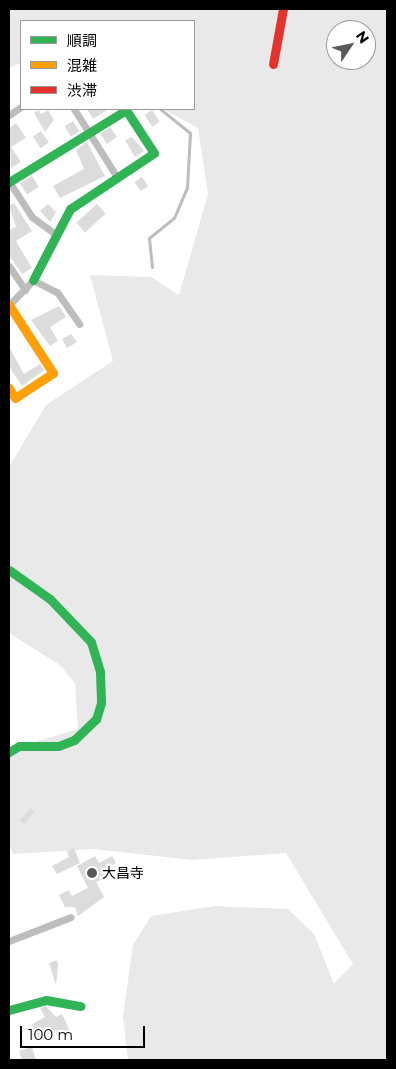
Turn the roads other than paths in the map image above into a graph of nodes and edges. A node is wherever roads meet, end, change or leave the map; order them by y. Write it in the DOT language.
graph roads {
  1 [pos="282,9"];
  2 [pos="273,64"];
  3 [pos="20,108"];
  4 [pos="75,110"];
  5 [pos="124,110"];
  6 [pos="127,110"];
  7 [pos="161,110"];
  8 [pos="9,115"];
  9 [pos="89,133"];
  10 [pos="117,177"];
  11 [pos="9,182"];
  12 [pos="55,234"];
  13 [pos="9,266"];
  14 [pos="152,267"];
  15 [pos="33,280"];
  16 [pos="25,290"];
  17 [pos="10,305"];
  18 [pos="79,324"];
  19 [pos="9,388"];
  20 [pos="9,570"];
  21 [pos="9,752"];
  22 [pos="71,917"];
  23 [pos="9,941"];
  24 [pos="80,1006"];
  25 [pos="9,1010"];
  1 -- 2 [label="street"];
  3 -- 8 [label="street"];
  4 -- 9 [label="street"];
  5 -- 9 [label="street"];
  6 -- 10 [label="street"];
  7 -- 14 [label="lane"];
  9 -- 10 [label="street"];
  9 -- 11 [label="street"];
  10 -- 12 [label="street"];
  11 -- 12 [label="street"];
  12 -- 15 [label="street"];
  13 -- 16 [label="street"];
  15 -- 16 [label="street"];
  15 -- 18 [label="street"];
  16 -- 17 [label="street"];
  17 -- 19 [label="street"];
  20 -- 21 [label="street"];
  22 -- 23 [label="street"];
  24 -- 25 [label="street"];
}
